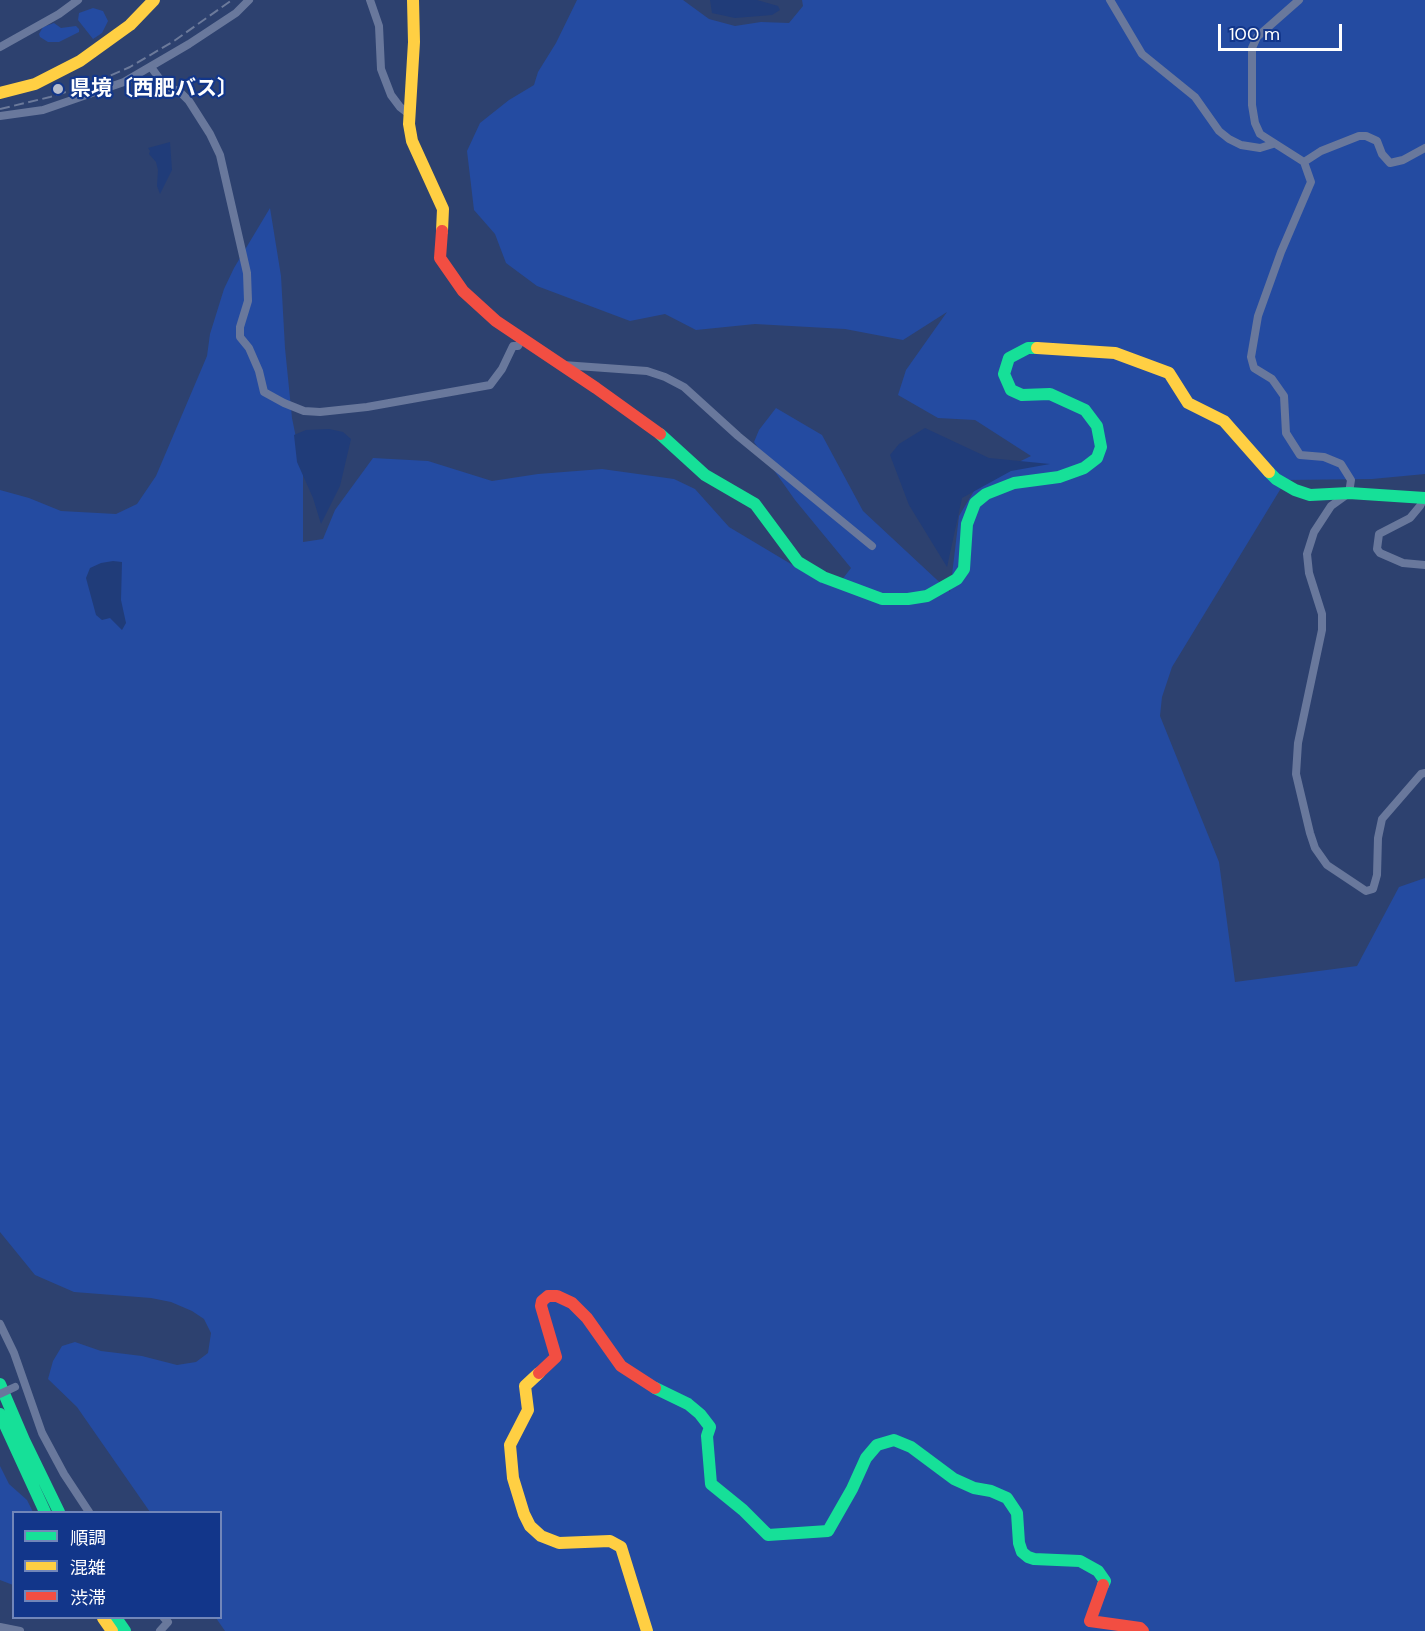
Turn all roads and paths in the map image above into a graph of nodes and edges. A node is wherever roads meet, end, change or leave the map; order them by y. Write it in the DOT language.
graph roads {
  1 [pos="78,0"];
  2 [pos="153,0"];
  3 [pos="249,0"];
  4 [pos="369,0"];
  5 [pos="413,0"];
  6 [pos="1110,0"];
  7 [pos="1299,0"];
  8 [pos="0,46"];
  9 [pos="151,67"];
  10 [pos="0,93"];
  11 [pos="409,114"];
  12 [pos="0,116"];
  13 [pos="1273,144"];
  14 [pos="1425,148"];
  15 [pos="1304,162"];
  16 [pos="522,339"];
  17 [pos="561,365"];
  18 [pos="1349,493"];
  19 [pos="1425,498"];
  20 [pos="872,546"];
  21 [pos="1425,565"];
  22 [pos="1425,773"];
  23 [pos="0,1324"];
  24 [pos="0,1384"];
  25 [pos="19,1385"];
  26 [pos="0,1394"];
  27 [pos="0,1414"];
  28 [pos="45,1511"];
  29 [pos="59,1511"];
  30 [pos="88,1511"];
  31 [pos="166,1619"];
  32 [pos="0,1627"];
  33 [pos="20,1631"];
  34 [pos="160,1631"];
  35 [pos="647,1631"];
  36 [pos="1143,1631"];
  1 -- 8 [label="street"];
  2 -- 10 [label="main road"];
  3 -- 9 [label="street"];
  4 -- 11 [label="street"];
  5 -- 11 [label="main road"];
  6 -- 13 [label="street"];
  7 -- 13 [label="street"];
  9 -- 12 [label="street"];
  9 -- 16 [label="street"];
  11 -- 16 [label="main road"];
  13 -- 15 [label="street"];
  14 -- 15 [label="street"];
  15 -- 18 [label="street"];
  16 -- 17 [label="main road"];
  17 -- 18 [label="main road"];
  17 -- 20 [label="street"];
  18 -- 19 [label="main road"];
  18 -- 22 [label="street"];
  19 -- 21 [label="street"];
  23 -- 25 [label="street"];
  24 -- 29 [label="main road"];
  25 -- 26 [label="street, bridge"];
  25 -- 30 [label="street"];
  27 -- 28 [label="main road"];
  31 -- 34 [label="street"];
  32 -- 33 [label="street"];
  35 -- 36 [label="main road"];
}
